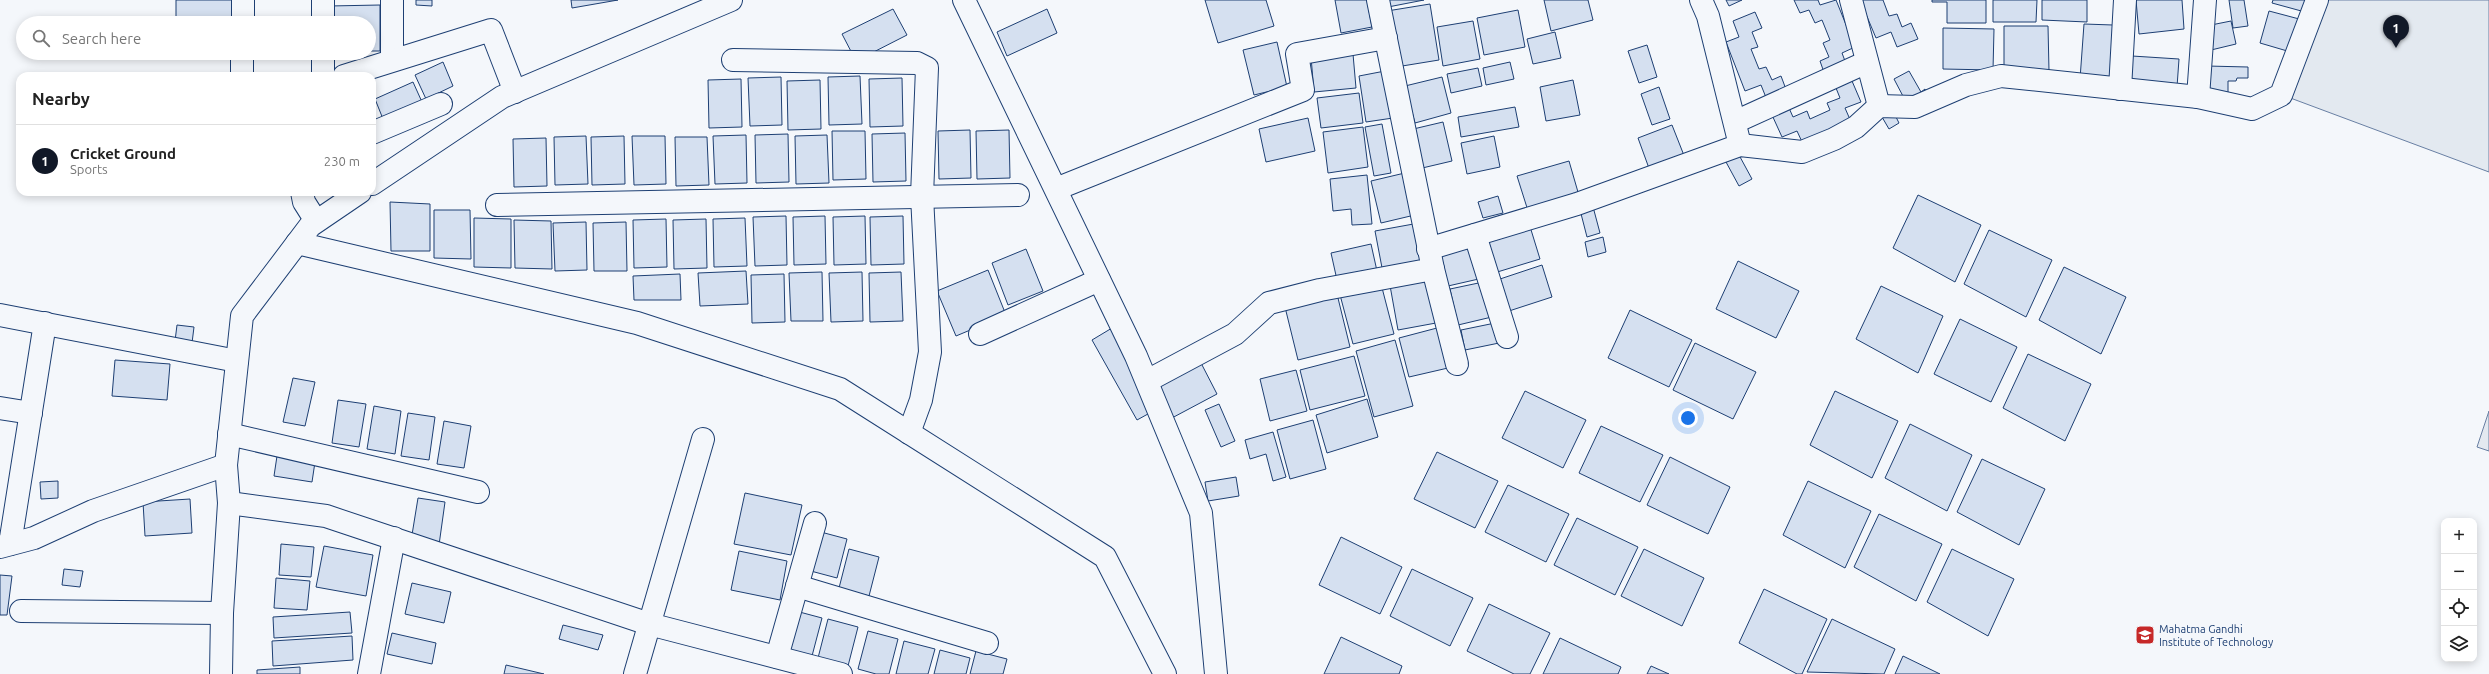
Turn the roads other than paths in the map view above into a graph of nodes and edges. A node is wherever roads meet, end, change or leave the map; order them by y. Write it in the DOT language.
graph roads {
  1 [pos="243,0"];
  2 [pos="324,0"];
  3 [pos="392,0"];
  4 [pos="731,0"];
  5 [pos="964,0"];
  6 [pos="1378,0"];
  7 [pos="1701,0"];
  8 [pos="1851,0"];
  9 [pos="2125,0"];
  10 [pos="2205,0"];
  11 [pos="2317,0"];
  12 [pos="243,16"];
  13 [pos="323,16"];
  14 [pos="1386,38"];
  15 [pos="242,60"];
  16 [pos="323,60"];
  17 [pos="392,60"];
  18 [pos="733,60"];
  19 [pos="1867,62"];
  20 [pos="242,72"];
  21 [pos="322,72"];
  22 [pos="356,72"];
  23 [pos="2120,89"];
  24 [pos="515,92"];
  25 [pos="2198,97"];
  26 [pos="441,104"];
  27 [pos="1879,106"];
  28 [pos="1735,122"];
  29 [pos="376,131"];
  30 [pos="1740,146"];
  31 [pos="376,181"];
  32 [pos="1056,189"];
  33 [pos="1018,195"];
  34 [pos="303,196"];
  35 [pos="354,196"];
  36 [pos="922,196"];
  37 [pos="497,205"];
  38 [pos="316,222"];
  39 [pos="1475,235"];
  40 [pos="297,243"];
  41 [pos="1431,259"];
  42 [pos="1099,280"];
  43 [pos="0,315"];
  44 [pos="45,323"];
  45 [pos="980,334"];
  46 [pos="1507,337"];
  47 [pos="237,361"];
  48 [pos="1457,364"];
  49 [pos="1147,381"];
  50 [pos="0,408"];
  51 [pos="31,413"];
  52 [pos="909,433"];
  53 [pos="229,434"];
  54 [pos="703,439"];
  55 [pos="226,465"];
  56 [pos="478,492"];
  57 [pos="229,503"];
  58 [pos="815,523"];
  59 [pos="394,538"];
  60 [pos="5,545"];
  61 [pos="797,586"];
  62 [pos="21,611"];
  63 [pos="222,613"];
  64 [pos="650,624"];
  65 [pos="988,643"];
  66 [pos="777,657"];
  67 [pos="221,674"];
  68 [pos="369,674"];
  69 [pos="635,674"];
  70 [pos="841,674"];
  71 [pos="1165,674"];
  72 [pos="1216,674"];
  1 -- 12 [label="street"];
  2 -- 13 [label="street"];
  3 -- 17 [label="street"];
  4 -- 24 [label="street"];
  5 -- 32 [label="street"];
  6 -- 14 [label="street"];
  7 -- 28 [label="street"];
  8 -- 19 [label="street"];
  9 -- 23 [label="street"];
  10 -- 25 [label="street"];
  11 -- 25 [label="street"];
  14 -- 32 [label="street"];
  14 -- 41 [label="street"];
  15 -- 20 [label="street"];
  16 -- 21 [label="street"];
  17 -- 22 [label="street"];
  17 -- 24 [label="street"];
  18 -- 36 [label="street"];
  19 -- 27 [label="street"];
  19 -- 28 [label="street"];
  23 -- 25 [label="street"];
  23 -- 27 [label="street"];
  24 -- 31 [label="street"];
  26 -- 29 [label="street"];
  27 -- 30 [label="street"];
  28 -- 30 [label="street"];
  30 -- 39 [label="street"];
  32 -- 42 [label="street"];
  33 -- 36 [label="street"];
  34 -- 38 [label="street"];
  35 -- 38 [label="street"];
  36 -- 37 [label="street"];
  36 -- 52 [label="street"];
  38 -- 40 [label="street"];
  39 -- 41 [label="street"];
  39 -- 46 [label="street"];
  40 -- 47 [label="street"];
  40 -- 52 [label="street"];
  41 -- 48 [label="street"];
  41 -- 49 [label="street"];
  42 -- 45 [label="street"];
  42 -- 49 [label="street"];
  43 -- 44 [label="street"];
  44 -- 47 [label="street"];
  44 -- 51 [label="street"];
  47 -- 53 [label="street"];
  49 -- 72 [label="street"];
  50 -- 51 [label="street"];
  51 -- 60 [label="street"];
  52 -- 71 [label="street"];
  53 -- 55 [label="street"];
  53 -- 56 [label="street"];
  54 -- 64 [label="street"];
  55 -- 57 [label="street"];
  55 -- 60 [label="street"];
  57 -- 59 [label="street"];
  57 -- 63 [label="street"];
  58 -- 61 [label="street"];
  59 -- 64 [label="street"];
  59 -- 68 [label="street"];
  61 -- 65 [label="street"];
  61 -- 66 [label="street"];
  62 -- 63 [label="street"];
  63 -- 67 [label="street"];
  64 -- 66 [label="street"];
  64 -- 69 [label="street"];
  66 -- 70 [label="street"];
}
